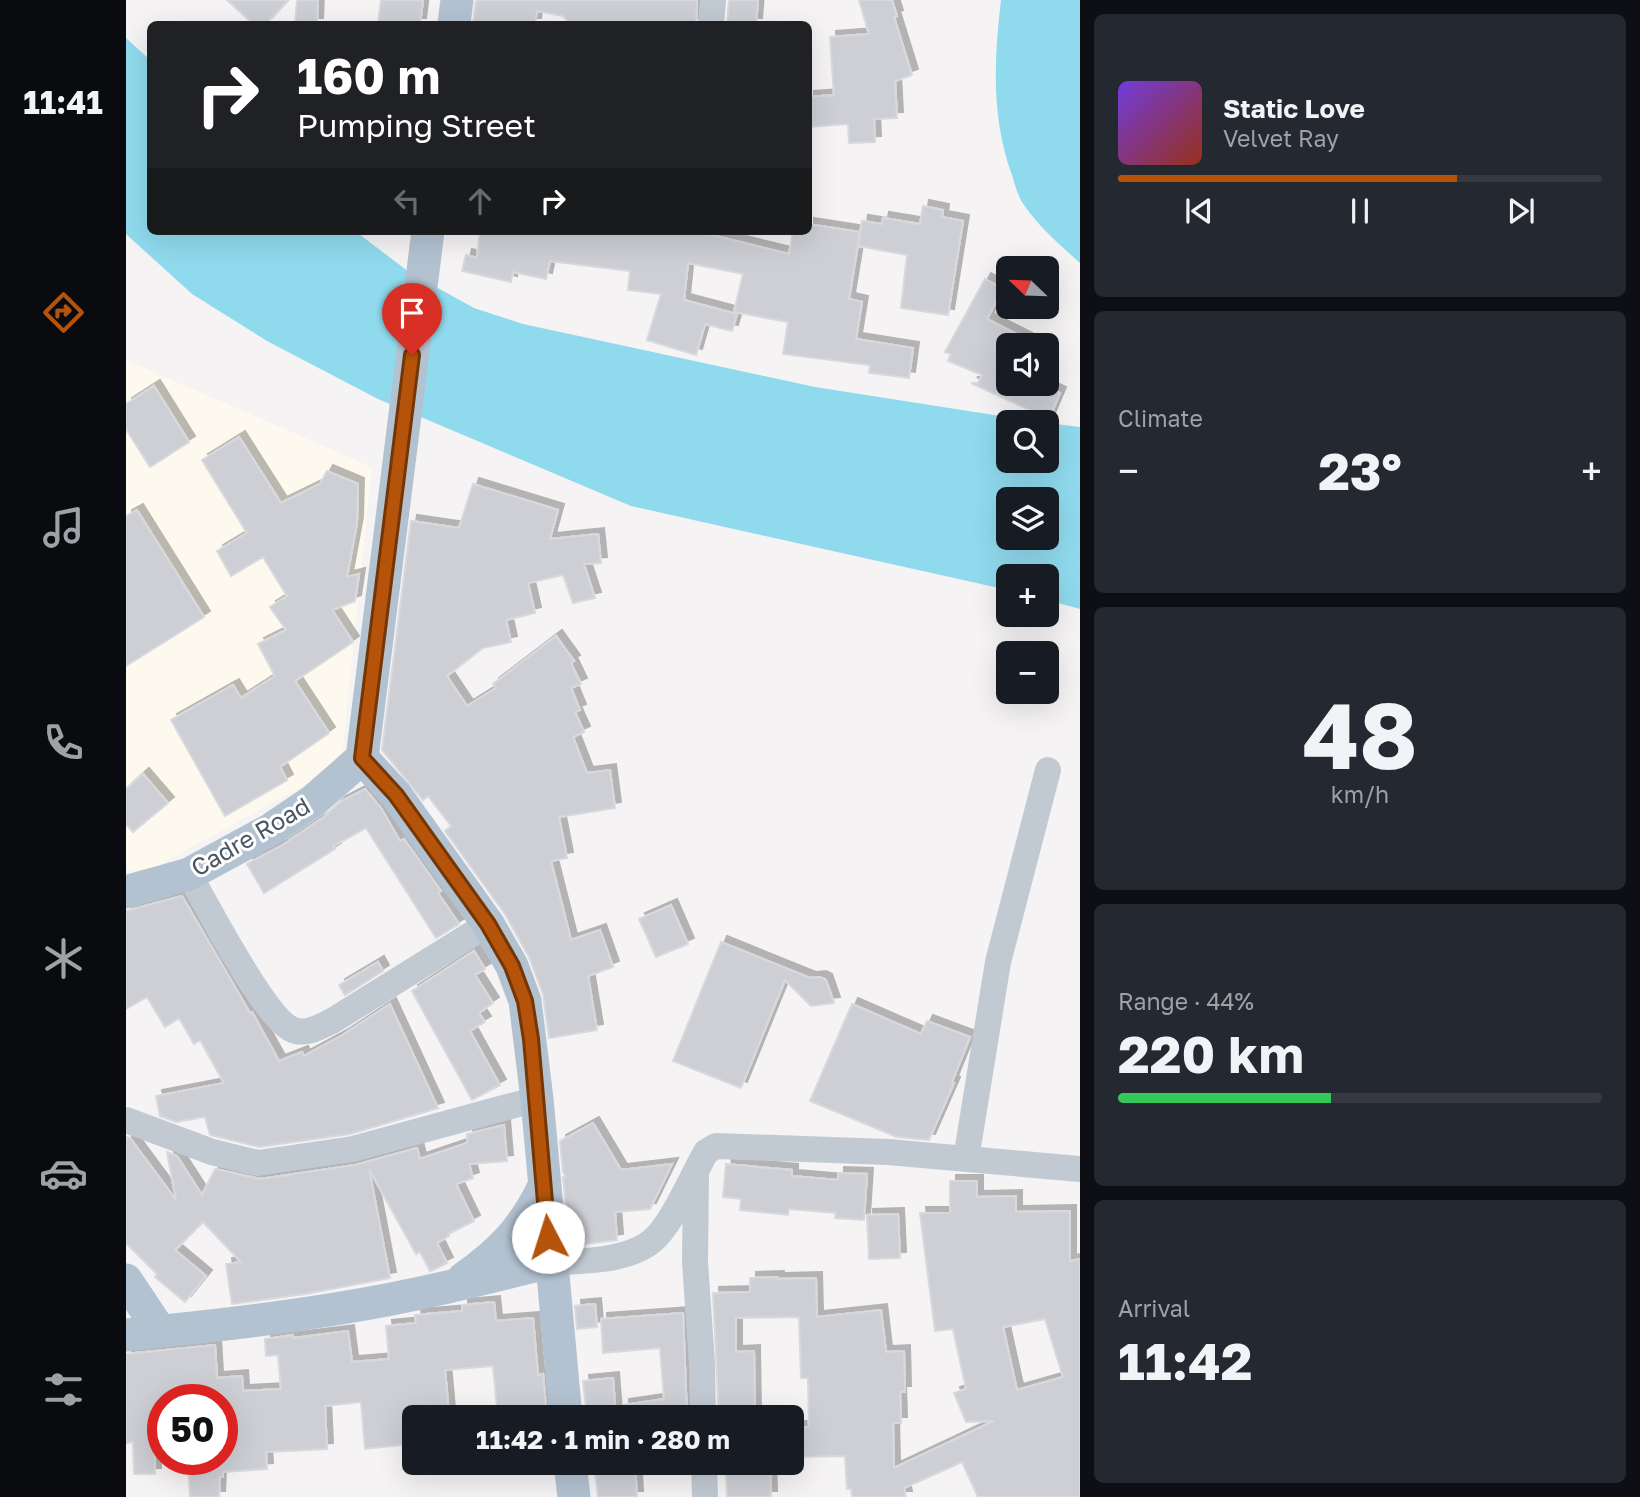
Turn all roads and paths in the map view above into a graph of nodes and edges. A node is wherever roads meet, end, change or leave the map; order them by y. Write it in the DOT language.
graph roads {
  1 [pos="457,0"];
  2 [pos="713,0"];
  3 [pos="454,21"];
  4 [pos="711,21"];
  5 [pos="427,235"];
  6 [pos="362,758"];
  7 [pos="1048,770"];
  8 [pos="189,874"];
  9 [pos="126,892"];
  10 [pos="488,924"];
  11 [pos="537,1099"];
  12 [pos="126,1119"];
  13 [pos="966,1159"];
  14 [pos="1080,1168"];
  15 [pos="696,1170"];
  16 [pos="544,1186"];
  17 [pos="550,1262"];
  18 [pos="126,1280"];
  19 [pos="453,1286"];
  20 [pos="160,1331"];
  21 [pos="126,1335"];
  22 [pos="565,1405"];
  23 [pos="703,1405"];
  24 [pos="571,1475"];
  25 [pos="704,1475"];
  26 [pos="705,1496"];
  27 [pos="574,1497"];
  1 -- 3 [label="main road"];
  2 -- 4 [label="street"];
  5 -- 6 [label="main road"];
  6 -- 8 [label="main road, Cadre Road"];
  6 -- 10 [label="main road"];
  7 -- 13 [label="street"];
  8 -- 9 [label="main road, Cadre Road"];
  8 -- 10 [label="street"];
  10 -- 11 [label="main road"];
  11 -- 12 [label="street"];
  11 -- 16 [label="main road"];
  13 -- 14 [label="street"];
  13 -- 15 [label="street"];
  15 -- 17 [label="street"];
  15 -- 23 [label="street"];
  16 -- 17 [label="main road"];
  16 -- 19 [label="main road"];
  17 -- 19 [label="main road"];
  17 -- 22 [label="main road"];
  18 -- 20 [label="main road"];
  19 -- 20 [label="main road"];
  20 -- 21 [label="main road"];
  24 -- 27 [label="main road"];
  25 -- 26 [label="street"];
}
